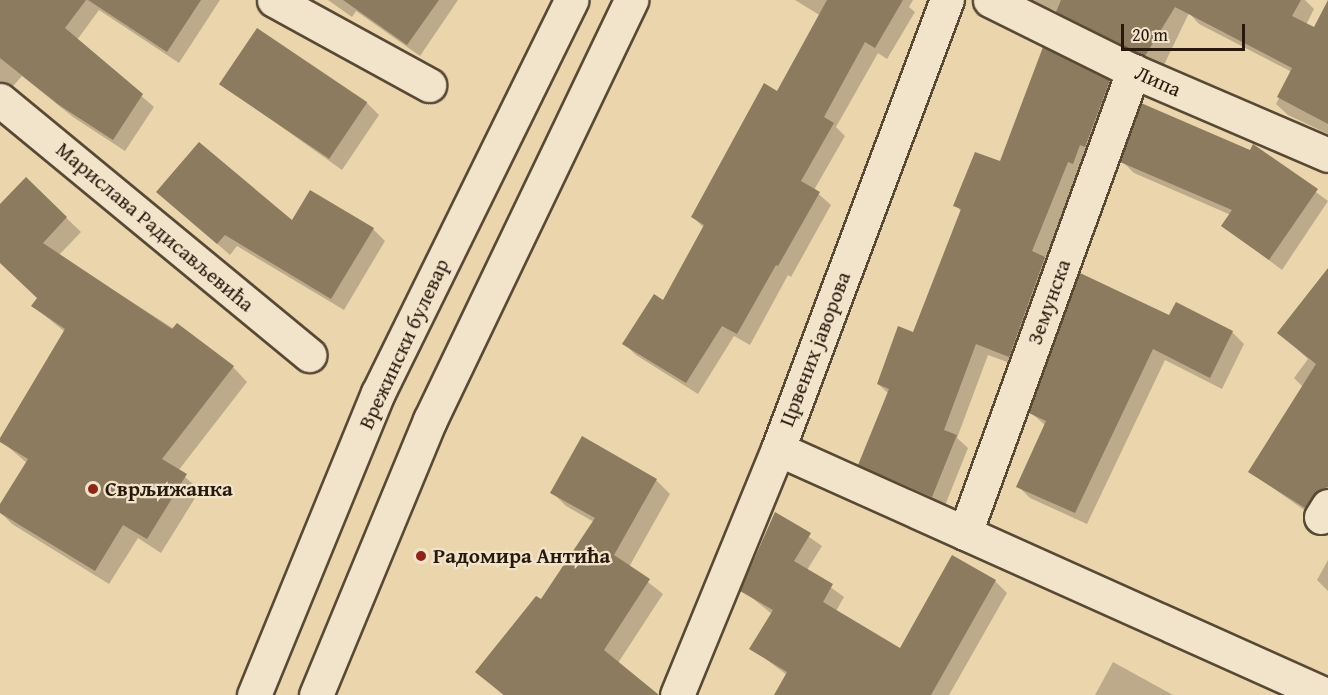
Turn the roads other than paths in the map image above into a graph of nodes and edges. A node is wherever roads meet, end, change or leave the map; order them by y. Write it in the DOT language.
graph roads {
  1 [pos="274,0"];
  2 [pos="571,0"];
  3 [pos="631,0"];
  4 [pos="947,0"];
  5 [pos="990,0"];
  6 [pos="1133,71"];
  7 [pos="429,85"];
  8 [pos="0,100"];
  9 [pos="1328,155"];
  10 [pos="309,355"];
  11 [pos="778,449"];
  12 [pos="965,533"];
  13 [pos="254,695"];
  14 [pos="316,695"];
  15 [pos="677,695"];
  16 [pos="1326,695"];
  1 -- 7 [label="street"];
  2 -- 13 [label="street, Врежински булевар"];
  3 -- 14 [label="street"];
  4 -- 11 [label="street, Црвених јаворова"];
  5 -- 6 [label="street, Липа"];
  6 -- 9 [label="street, Липа"];
  6 -- 12 [label="street, Земунска"];
  8 -- 10 [label="street, Марислава Радисављевића"];
  11 -- 12 [label="street"];
  11 -- 15 [label="street, Црвених јаворова"];
  12 -- 16 [label="street"];
}
